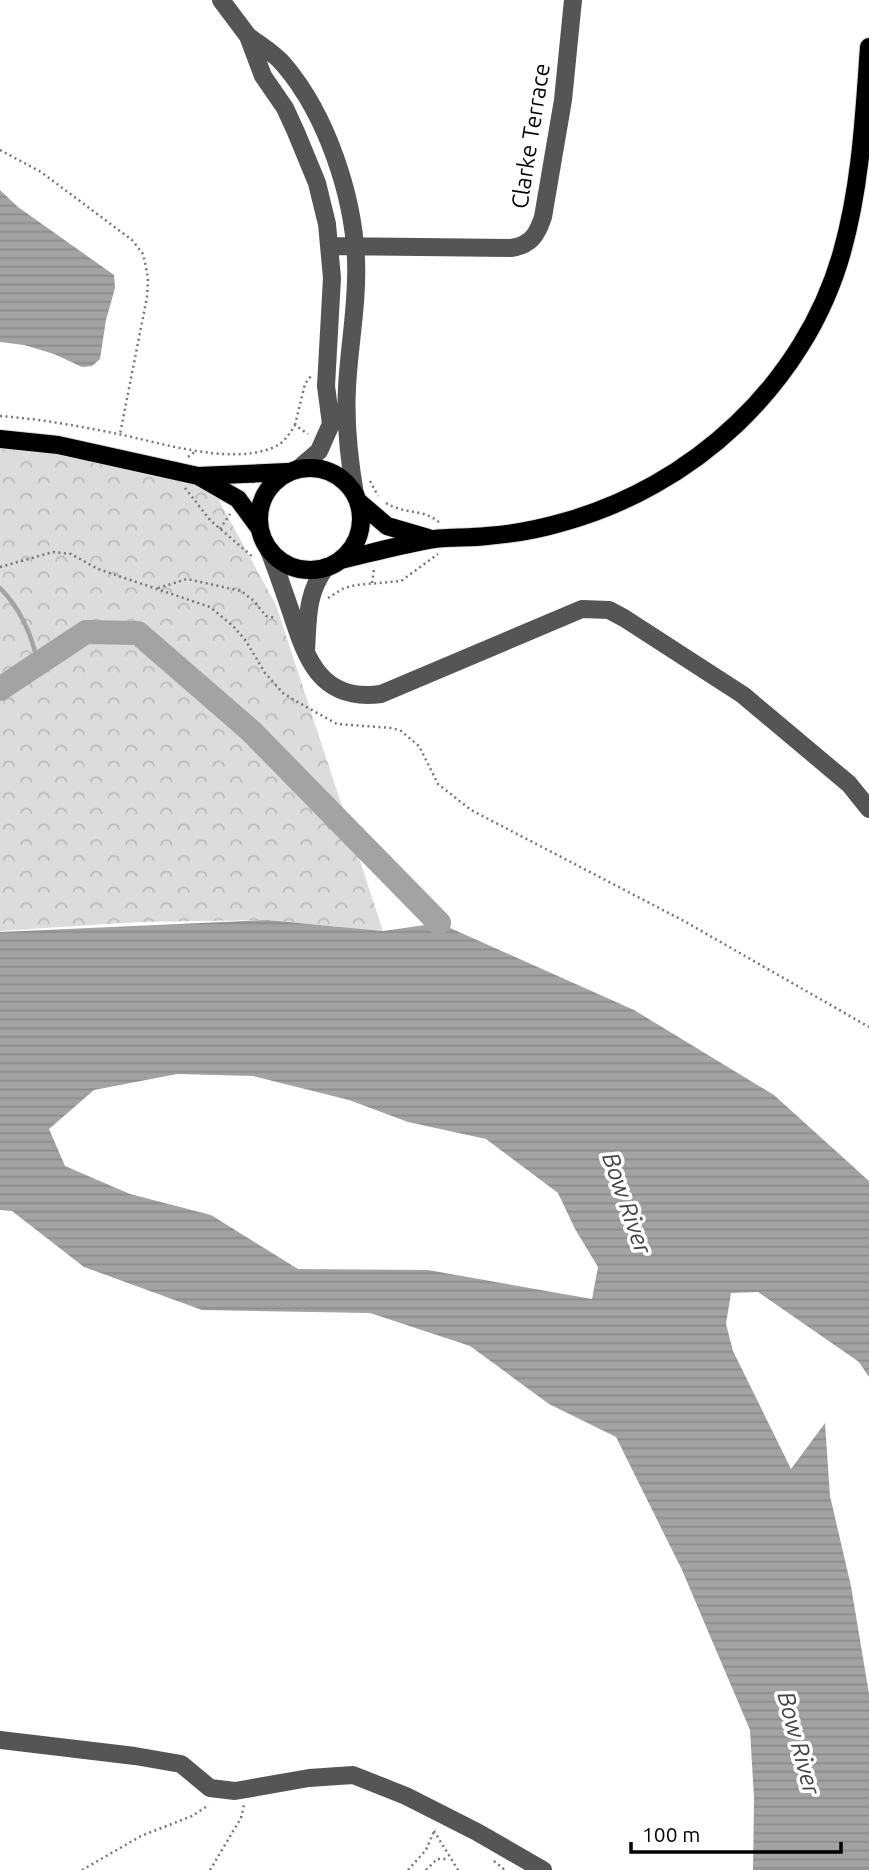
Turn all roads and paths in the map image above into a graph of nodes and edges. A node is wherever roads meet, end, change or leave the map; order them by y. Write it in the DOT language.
graph roads {
  1 [pos="221,0"];
  2 [pos="573,0"];
  3 [pos="248,36"];
  4 [pos="869,47"];
  5 [pos="866,137"];
  6 [pos="0,149"];
  7 [pos="329,246"];
  8 [pos="355,247"];
  9 [pos="304,384"];
  10 [pos="0,416"];
  11 [pos="295,425"];
  12 [pos="120,434"];
  13 [pos="0,439"];
  14 [pos="317,440"];
  15 [pos="170,470"];
  16 [pos="295,470"];
  17 [pos="198,476"];
  18 [pos="369,480"];
  19 [pos="357,498"];
  20 [pos="234,508"];
  21 [pos="430,514"];
  22 [pos="220,529"];
  23 [pos="260,529"];
  24 [pos="458,538"];
  25 [pos="435,539"];
  26 [pos="262,554"];
  27 [pos="377,562"];
  28 [pos="333,564"];
  29 [pos="0,566"];
  30 [pos="372,583"];
  31 [pos="158,588"];
  32 [pos="322,599"];
  33 [pos="280,617"];
  34 [pos="306,654"];
  35 [pos="869,809"];
  36 [pos="869,1027"];
  37 [pos="0,1740"];
  38 [pos="239,1790"];
  39 [pos="439,1812"];
  40 [pos="435,1831"];
  41 [pos="451,1858"];
  42 [pos="82,1870"];
  43 [pos="210,1870"];
  44 [pos="408,1870"];
  45 [pos="426,1870"];
  46 [pos="458,1870"];
  47 [pos="543,1870"];
  1 -- 3 [label="street"];
  2 -- 8 [label="street, Clarke Terrace"];
  3 -- 7 [label="street"];
  3 -- 8 [label="street"];
  4 -- 5 [label="main road"];
  5 -- 24 [label="main road"];
  6 -- 12 [label="path"];
  7 -- 8 [label="street, Clarke Terrace"];
  7 -- 16 [label="street"];
  8 -- 19 [label="street"];
  9 -- 11 [label="path"];
  10 -- 12 [label="path"];
  11 -- 12 [label="path"];
  11 -- 14 [label="path"];
  13 -- 15 [label="main road"];
  15 -- 17 [label="main road"];
  15 -- 22 [label="path"];
  16 -- 17 [label="main road"];
  16 -- 19 [label="main road"];
  16 -- 23 [label="main road"];
  17 -- 23 [label="main road"];
  18 -- 21 [label="path"];
  19 -- 25 [label="main road"];
  19 -- 28 [label="main road"];
  20 -- 22 [label="path"];
  22 -- 26 [label="path"];
  23 -- 26 [label="main road"];
  24 -- 25 [label="main road"];
  24 -- 30 [label="path"];
  25 -- 28 [label="main road"];
  26 -- 28 [label="main road"];
  26 -- 34 [label="street"];
  27 -- 30 [label="path"];
  28 -- 34 [label="street"];
  29 -- 31 [label="path"];
  30 -- 32 [label="path"];
  31 -- 33 [label="path"];
  31 -- 36 [label="path"];
  34 -- 35 [label="street"];
  37 -- 38 [label="street"];
  38 -- 39 [label="street"];
  38 -- 42 [label="path"];
  38 -- 43 [label="path"];
  39 -- 40 [label="path"];
  39 -- 47 [label="street"];
  40 -- 41 [label="path"];
  40 -- 44 [label="path"];
  41 -- 45 [label="path"];
  41 -- 46 [label="path"];
}
